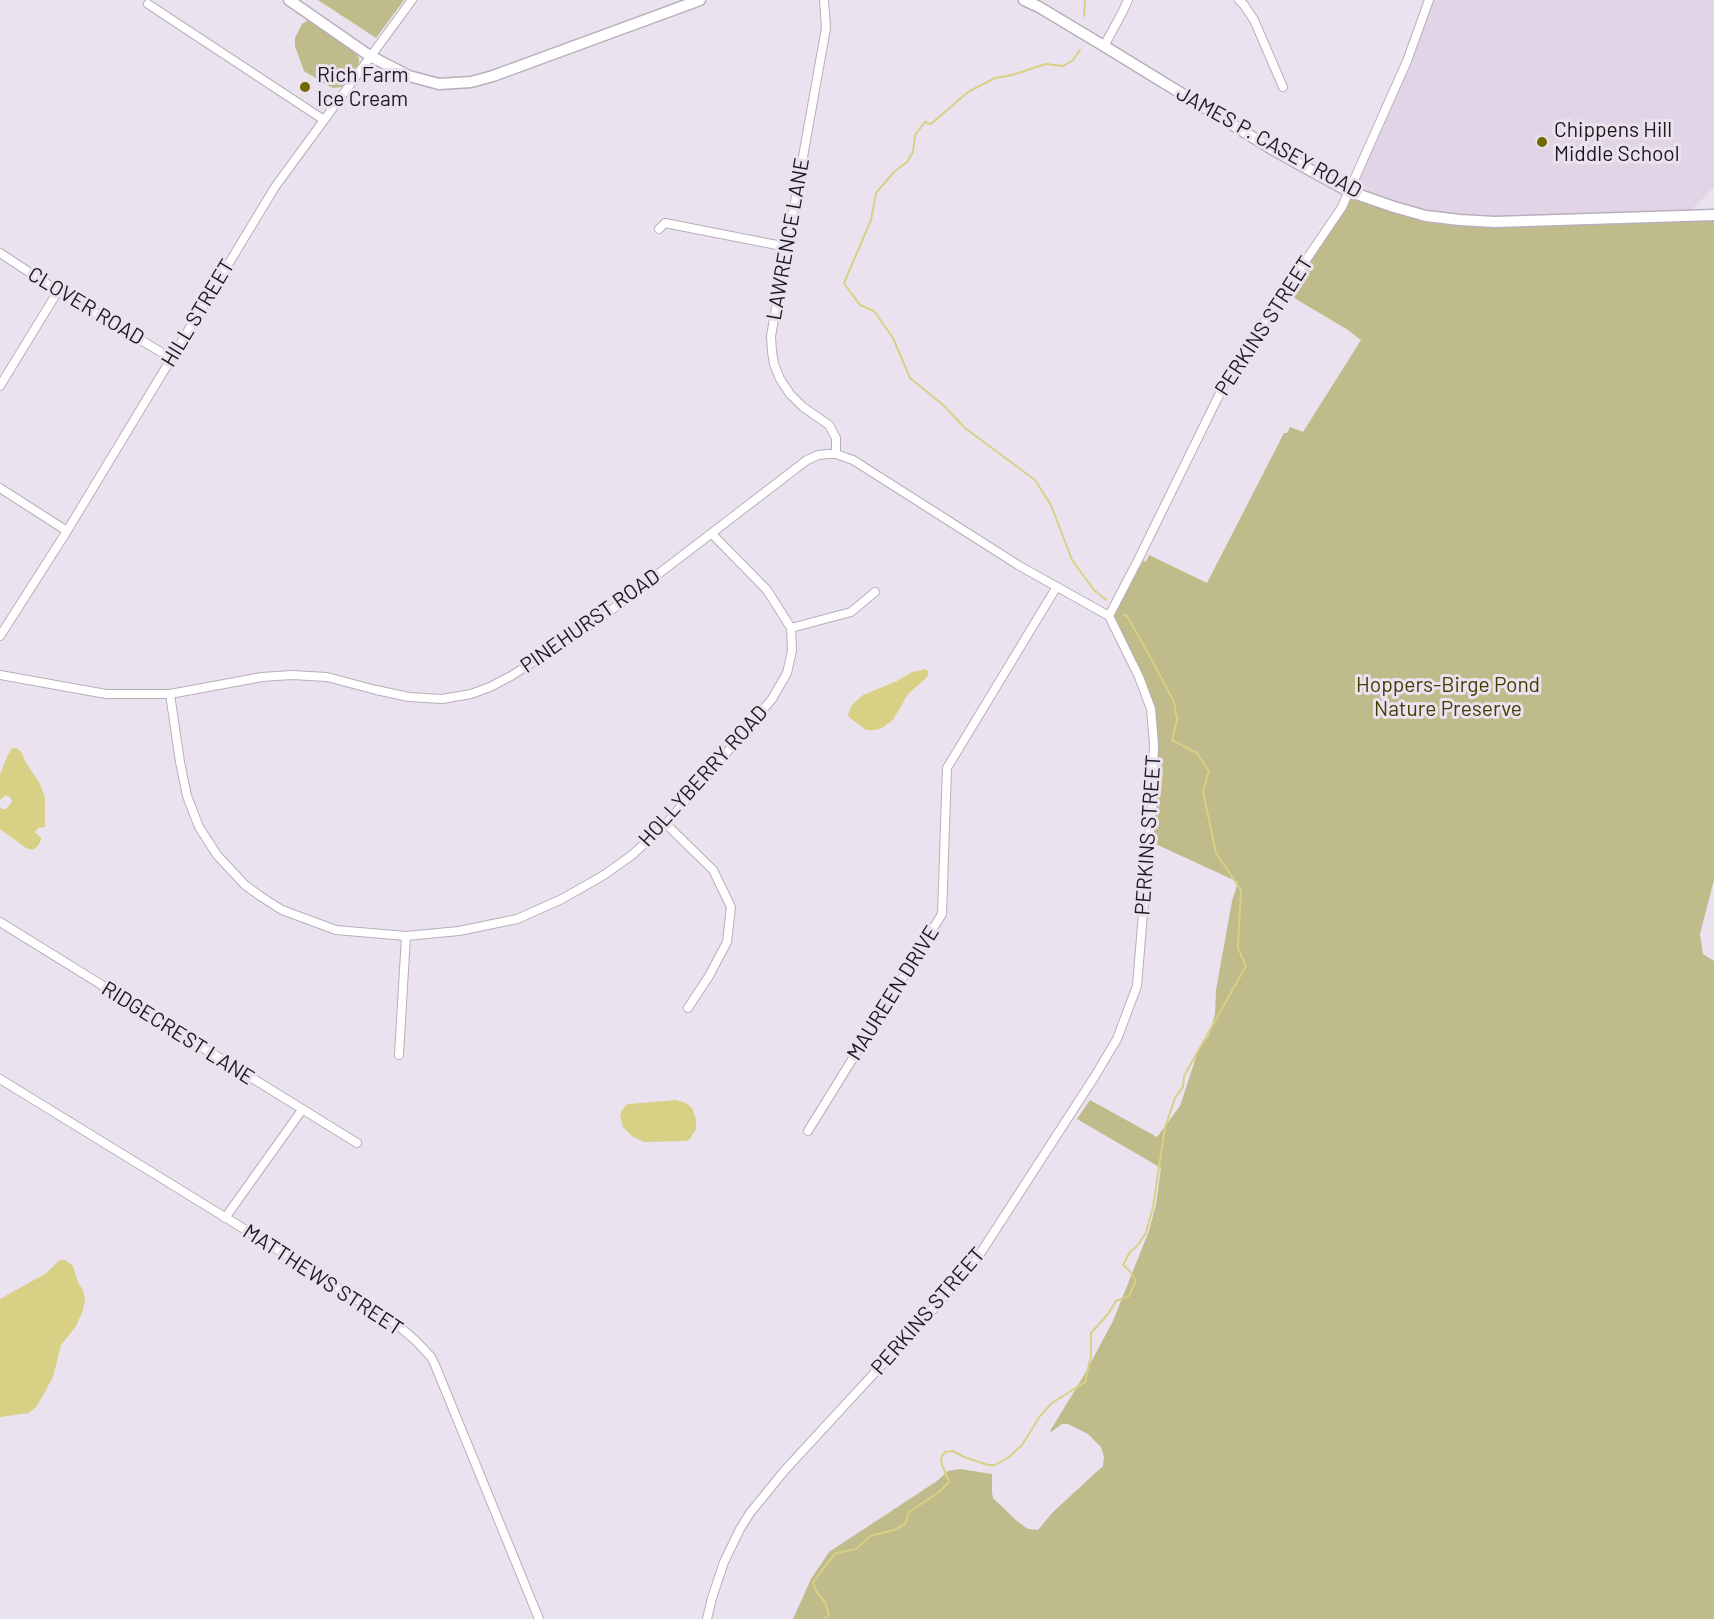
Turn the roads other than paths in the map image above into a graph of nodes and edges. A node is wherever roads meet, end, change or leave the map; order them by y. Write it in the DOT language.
graph roads {
  1 [pos="289,0"];
  2 [pos="412,0"];
  3 [pos="700,0"];
  4 [pos="824,0"];
  5 [pos="1024,0"];
  6 [pos="1128,0"];
  7 [pos="1239,0"];
  8 [pos="1429,0"];
  9 [pos="148,4"];
  10 [pos="1104,46"];
  11 [pos="370,56"];
  12 [pos="1283,87"];
  13 [pos="324,120"];
  14 [pos="1348,191"];
  15 [pos="1714,215"];
  16 [pos="658,229"];
  17 [pos="786,247"];
  18 [pos="0,253"];
  19 [pos="58,291"];
  20 [pos="171,358"];
  21 [pos="0,386"];
  22 [pos="836,454"];
  23 [pos="0,488"];
  24 [pos="67,531"];
  25 [pos="712,534"];
  26 [pos="1056,588"];
  27 [pos="875,592"];
  28 [pos="1109,616"];
  29 [pos="791,628"];
  30 [pos="0,636"];
  31 [pos="0,675"];
  32 [pos="170,694"];
  33 [pos="666,824"];
  34 [pos="0,922"];
  35 [pos="406,936"];
  36 [pos="688,1008"];
  37 [pos="399,1055"];
  38 [pos="0,1079"];
  39 [pos="302,1110"];
  40 [pos="808,1131"];
  41 [pos="357,1143"];
  42 [pos="225,1218"];
  43 [pos="539,1619"];
  44 [pos="707,1619"];
  1 -- 11 [label="main road"];
  2 -- 11 [label="street, HILL STREET"];
  3 -- 11 [label="main road"];
  4 -- 17 [label="street, LAWRENCE LANE"];
  5 -- 10 [label="main road, JAMES P. CASEY ROAD"];
  6 -- 10 [label="street"];
  7 -- 12 [label="street"];
  8 -- 14 [label="street, PERKINS STREET"];
  9 -- 13 [label="street"];
  10 -- 14 [label="main road, JAMES P. CASEY ROAD"];
  11 -- 13 [label="street, HILL STREET"];
  13 -- 20 [label="street, HILL STREET"];
  14 -- 15 [label="main road, JAMES P. CASEY ROAD"];
  14 -- 28 [label="street, PERKINS STREET"];
  16 -- 17 [label="street"];
  17 -- 22 [label="street, LAWRENCE LANE"];
  18 -- 19 [label="street, CLOVER ROAD"];
  19 -- 20 [label="street, CLOVER ROAD"];
  19 -- 21 [label="street"];
  20 -- 24 [label="street, HILL STREET"];
  22 -- 25 [label="street, PINEHURST ROAD"];
  22 -- 26 [label="street"];
  23 -- 24 [label="street"];
  24 -- 30 [label="street, HILL STREET"];
  25 -- 29 [label="street"];
  25 -- 32 [label="street, PINEHURST ROAD"];
  26 -- 28 [label="street"];
  26 -- 40 [label="street, MAUREEN DRIVE"];
  27 -- 29 [label="street"];
  28 -- 44 [label="street, PERKINS STREET"];
  29 -- 33 [label="street, HOLLYBERRY ROAD"];
  31 -- 32 [label="street, PINEHURST ROAD"];
  32 -- 35 [label="street, HOLLYBERRY ROAD"];
  33 -- 35 [label="street, HOLLYBERRY ROAD"];
  33 -- 36 [label="street"];
  34 -- 39 [label="street, RIDGECREST LANE"];
  35 -- 37 [label="street"];
  38 -- 42 [label="street, MATTHEWS STREET"];
  39 -- 41 [label="street, RIDGECREST LANE"];
  39 -- 42 [label="street"];
  42 -- 43 [label="street, MATTHEWS STREET"];
}
